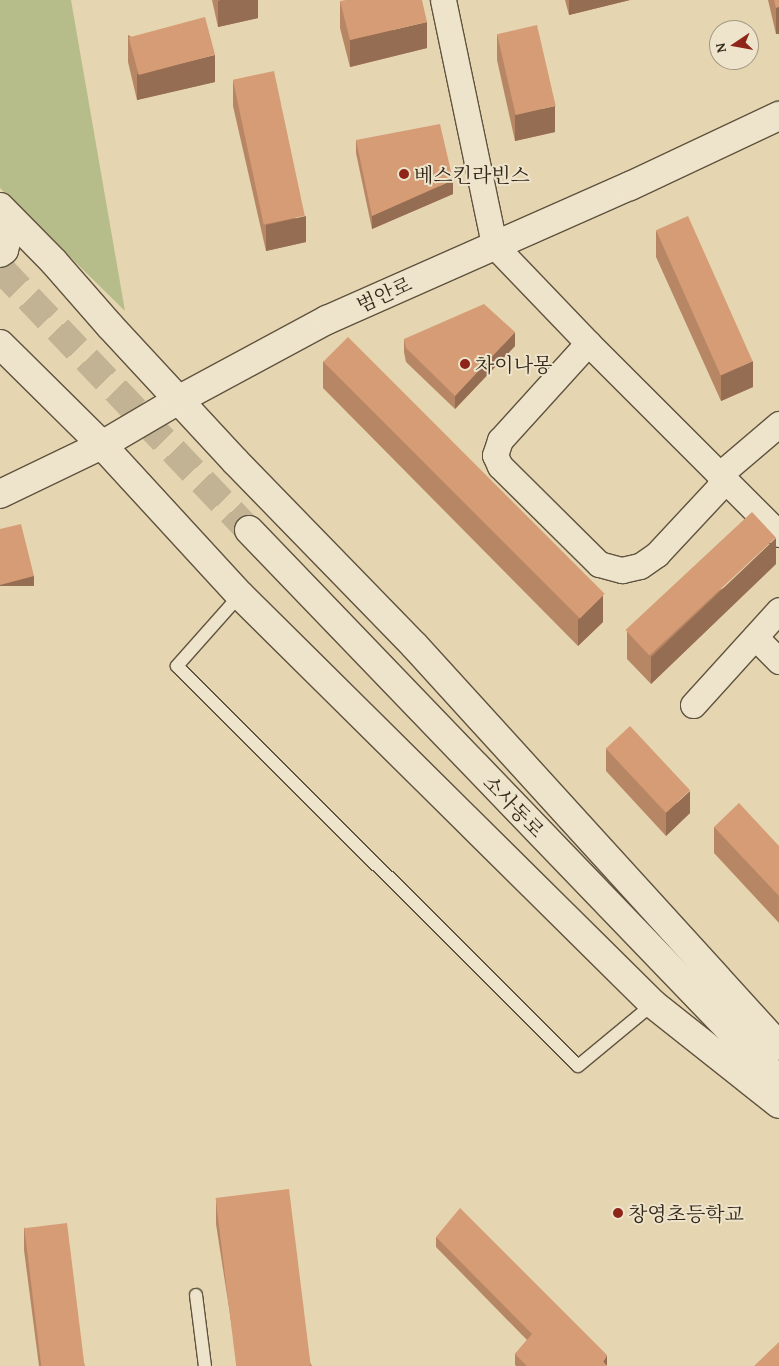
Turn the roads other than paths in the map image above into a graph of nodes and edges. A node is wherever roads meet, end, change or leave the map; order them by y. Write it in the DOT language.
graph roads {
  1 [pos="444,0"];
  2 [pos="779,116"];
  3 [pos="6,213"];
  4 [pos="494,245"];
  5 [pos="0,254"];
  6 [pos="588,343"];
  7 [pos="0,344"];
  8 [pos="180,399"];
  9 [pos="779,424"];
  10 [pos="102,445"];
  11 [pos="722,478"];
  12 [pos="0,494"];
  13 [pos="249,530"];
  14 [pos="779,534"];
  15 [pos="240,596"];
  16 [pos="779,610"];
  17 [pos="755,637"];
  18 [pos="779,661"];
  19 [pos="693,706"];
  20 [pos="653,1004"];
  21 [pos="779,1046"];
  22 [pos="779,1080"];
  23 [pos="779,1104"];
  24 [pos="196,1295"];
  25 [pos="205,1366"];
  1 -- 4 [label="street"];
  2 -- 4 [label="street, 범안로"];
  3 -- 5 [label="street"];
  3 -- 8 [label="street"];
  4 -- 6 [label="street"];
  4 -- 8 [label="street, 범안로"];
  6 -- 11 [label="street"];
  6 -- 11 [label="street"];
  7 -- 10 [label="street"];
  8 -- 10 [label="street, 범안로"];
  8 -- 21 [label="street"];
  9 -- 11 [label="street"];
  10 -- 12 [label="street, 범안로"];
  10 -- 15 [label="street"];
  11 -- 14 [label="street"];
  13 -- 22 [label="street, 소사동로"];
  15 -- 20 [label="street"];
  15 -- 20 [label="lane"];
  16 -- 17 [label="street"];
  17 -- 18 [label="street"];
  17 -- 19 [label="street"];
  20 -- 23 [label="street"];
  24 -- 25 [label="lane"];
}
